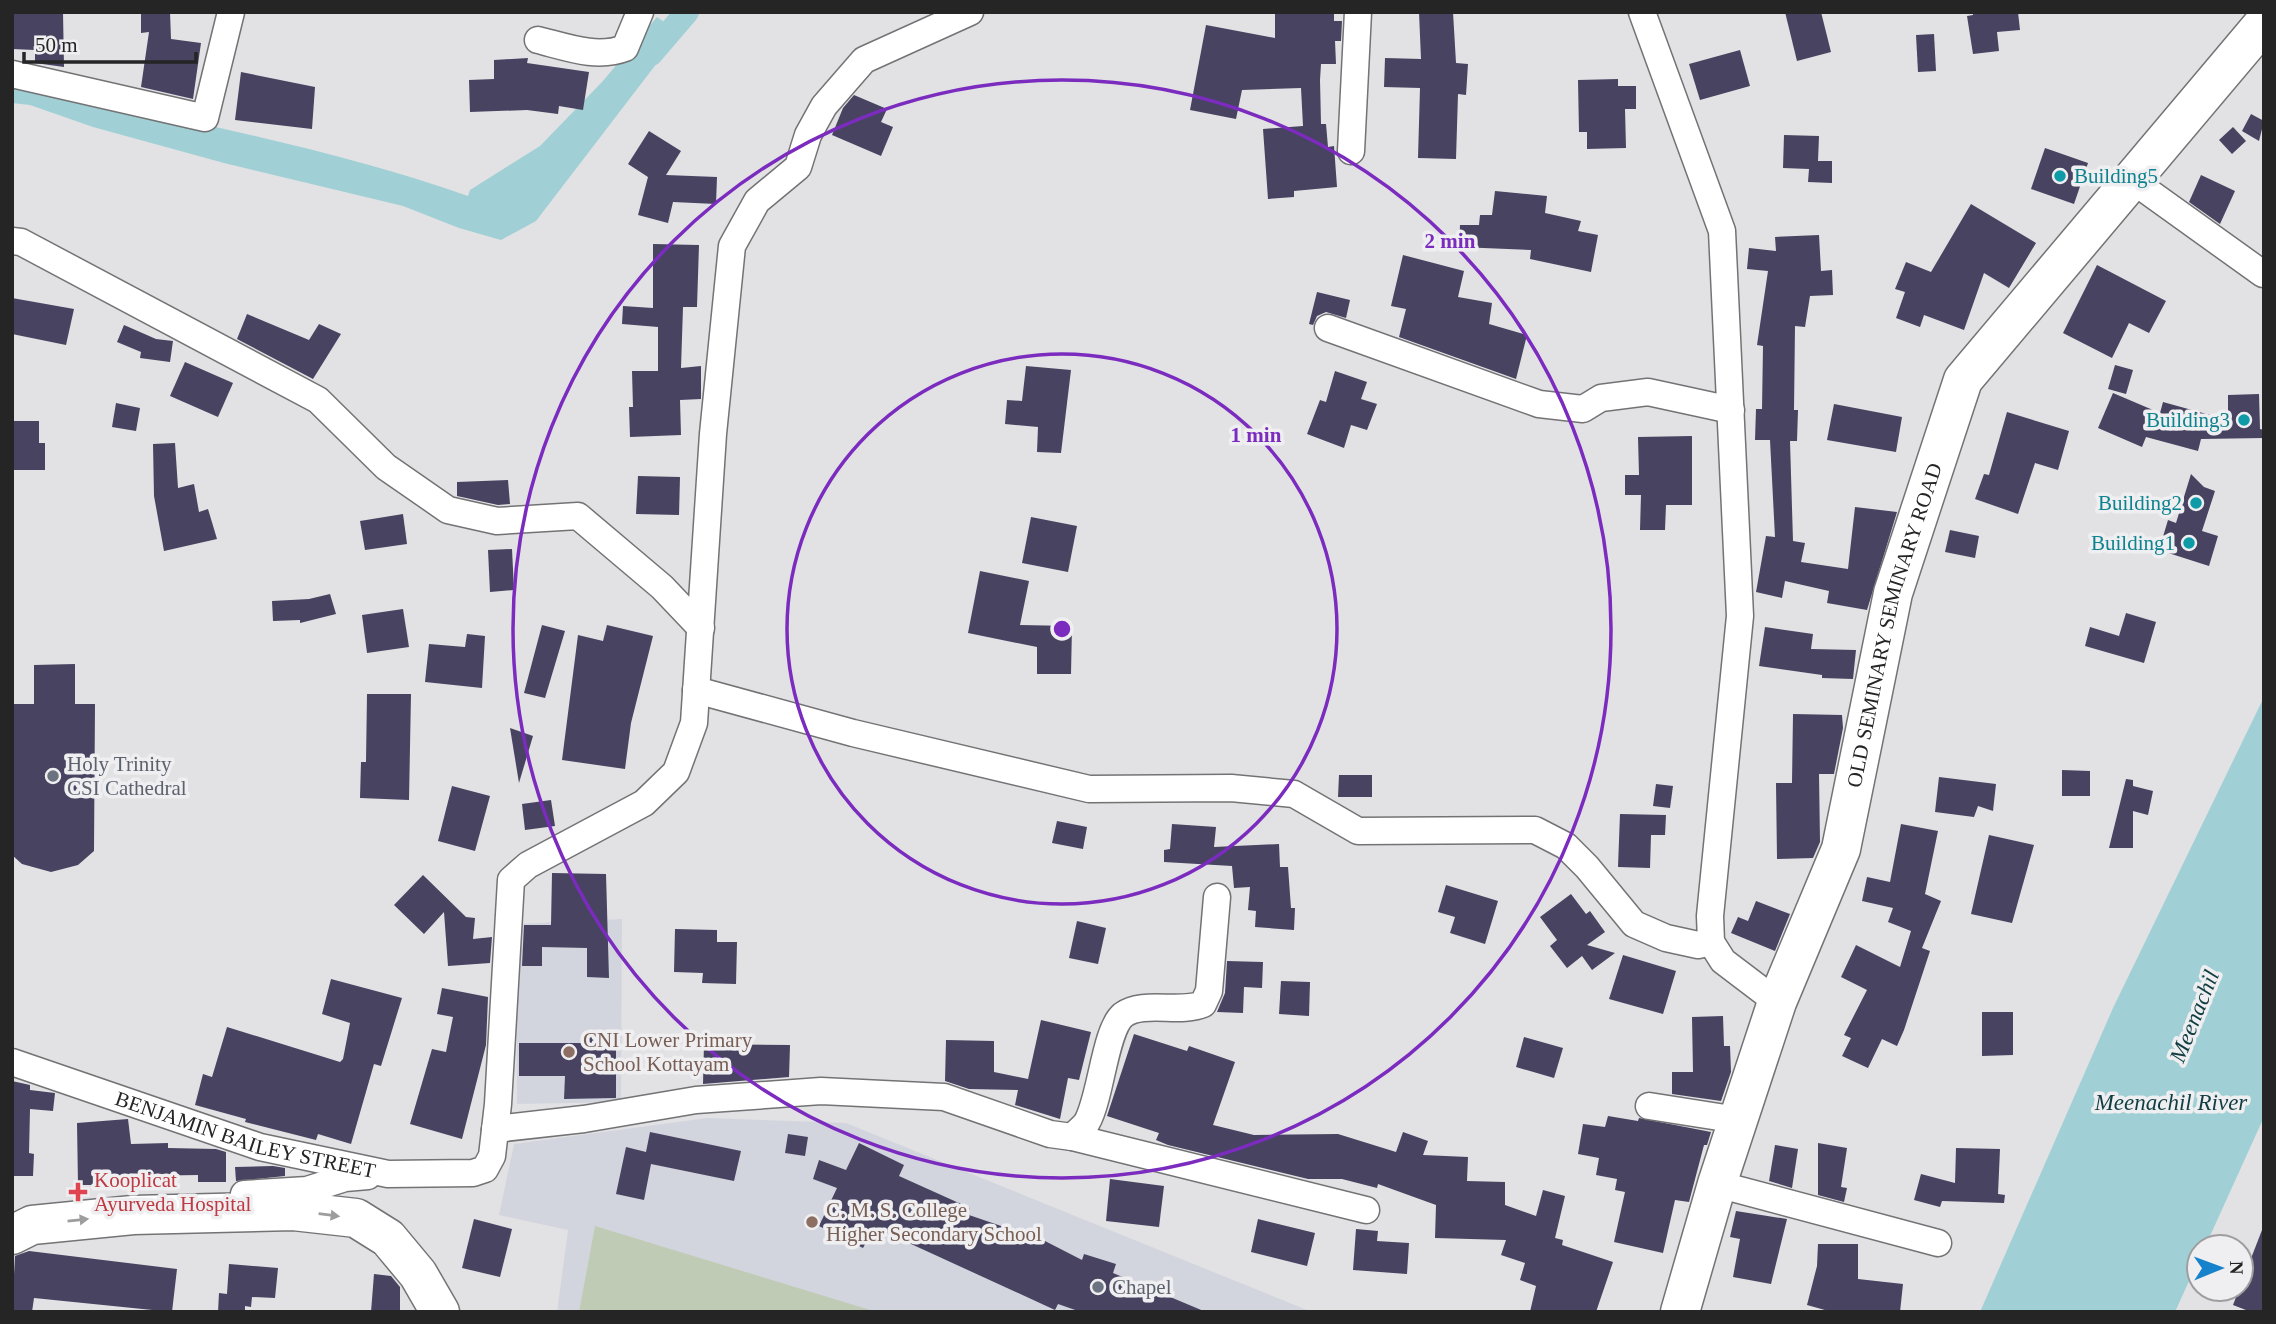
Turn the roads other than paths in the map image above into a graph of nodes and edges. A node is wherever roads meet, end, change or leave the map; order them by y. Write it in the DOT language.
graph roads {
  1 [pos="231,12"];
  2 [pos="640,12"];
  3 [pos="970,12"];
  4 [pos="1358,12"];
  5 [pos="1643,12"];
  6 [pos="2264,23"];
  7 [pos="538,40"];
  8 [pos="12,74"];
  9 [pos="1351,151"];
  10 [pos="2132,180"];
  11 [pos="12,241"];
  12 [pos="2263,274"];
  13 [pos="1328,328"];
  14 [pos="1731,411"];
  15 [pos="701,628"];
  16 [pos="696,690"];
  17 [pos="1217,897"];
  18 [pos="1711,942"];
  19 [pos="1777,1002"];
  20 [pos="12,1062"];
  21 [pos="1649,1106"];
  22 [pos="1738,1120"];
  23 [pos="495,1129"];
  24 [pos="1072,1137"];
  25 [pos="388,1174"];
  26 [pos="1717,1184"];
  27 [pos="1366,1210"];
  28 [pos="133,1215"];
  29 [pos="12,1235"];
  30 [pos="1938,1243"];
  31 [pos="440,1312"];
  32 [pos="1680,1312"];
  1 -- 8 [label="street"];
  2 -- 7 [label="street"];
  3 -- 15 [label="street"];
  4 -- 9 [label="street"];
  5 -- 14 [label="street"];
  6 -- 10 [label="main road, OLD SEMINARY SEMINARY ROAD"];
  10 -- 12 [label="street"];
  10 -- 19 [label="main road, OLD SEMINARY SEMINARY ROAD"];
  11 -- 15 [label="street"];
  13 -- 14 [label="street"];
  14 -- 18 [label="street"];
  15 -- 16 [label="street"];
  16 -- 18 [label="street"];
  16 -- 23 [label="street"];
  17 -- 24 [label="street"];
  18 -- 19 [label="street"];
  19 -- 22 [label="main road, OLD SEMINARY SEMINARY ROAD"];
  20 -- 25 [label="street, BENJAMIN BAILEY STREET"];
  21 -- 22 [label="street"];
  22 -- 26 [label="main road, OLD SEMINARY SEMINARY ROAD"];
  23 -- 24 [label="street"];
  23 -- 25 [label="street, BENJAMIN BAILEY STREET"];
  24 -- 27 [label="street"];
  25 -- 28 [label="street"];
  26 -- 30 [label="street"];
  26 -- 32 [label="main road, OLD SEMINARY SEMINARY ROAD"];
  29 -- 28 [label="main road, one-way"];
  28 -- 31 [label="main road, one-way"];
}
